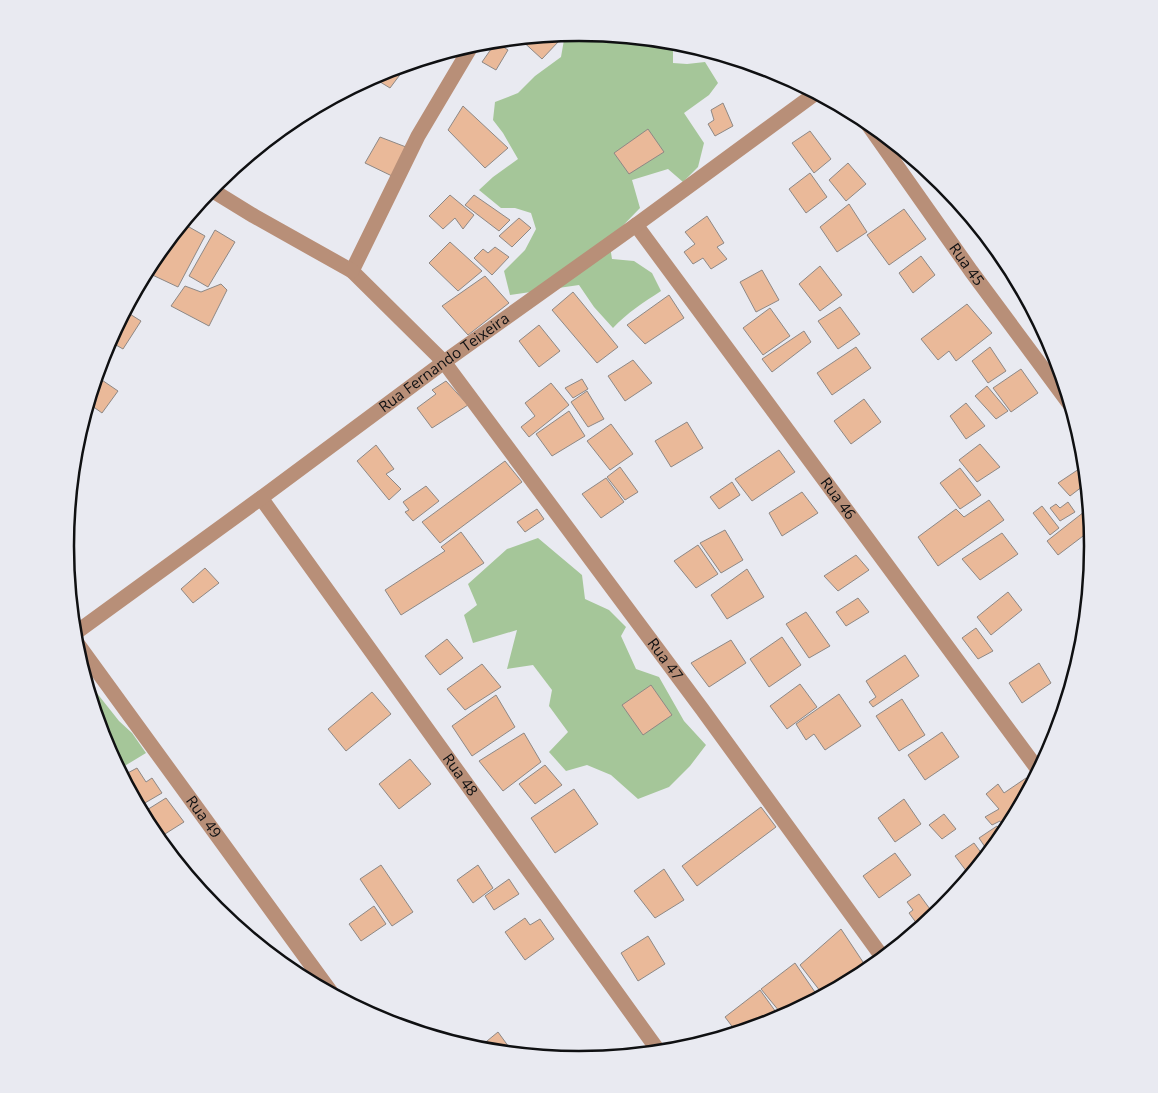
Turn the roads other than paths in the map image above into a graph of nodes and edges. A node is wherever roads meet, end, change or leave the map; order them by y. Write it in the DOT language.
graph roads {
  1 [pos="466,54"];
  2 [pos="810,97"];
  3 [pos="879,140"];
  4 [pos="218,194"];
  5 [pos="636,225"];
  6 [pos="352,271"];
  7 [pos="444,362"];
  8 [pos="1059,389"];
  9 [pos="262,498"];
  10 [pos="81,629"];
  11 [pos="85,655"];
  12 [pos="1034,765"];
  13 [pos="880,952"];
  14 [pos="324,983"];
  15 [pos="655,1045"];
  1 -- 6 [label="street"];
  2 -- 5 [label="street, Rua Fernando Teixeira"];
  3 -- 8 [label="street, Rua 45"];
  4 -- 6 [label="street, Rua 47"];
  5 -- 7 [label="street, Rua Fernando Teixeira"];
  5 -- 12 [label="street, Rua 46"];
  6 -- 7 [label="street, Rua 47"];
  7 -- 9 [label="street, Rua Fernando Teixeira"];
  7 -- 13 [label="street, Rua 47"];
  9 -- 10 [label="street, Rua Fernando Teixeira"];
  9 -- 15 [label="street, Rua 48"];
  11 -- 14 [label="street, Rua 49"];
}
